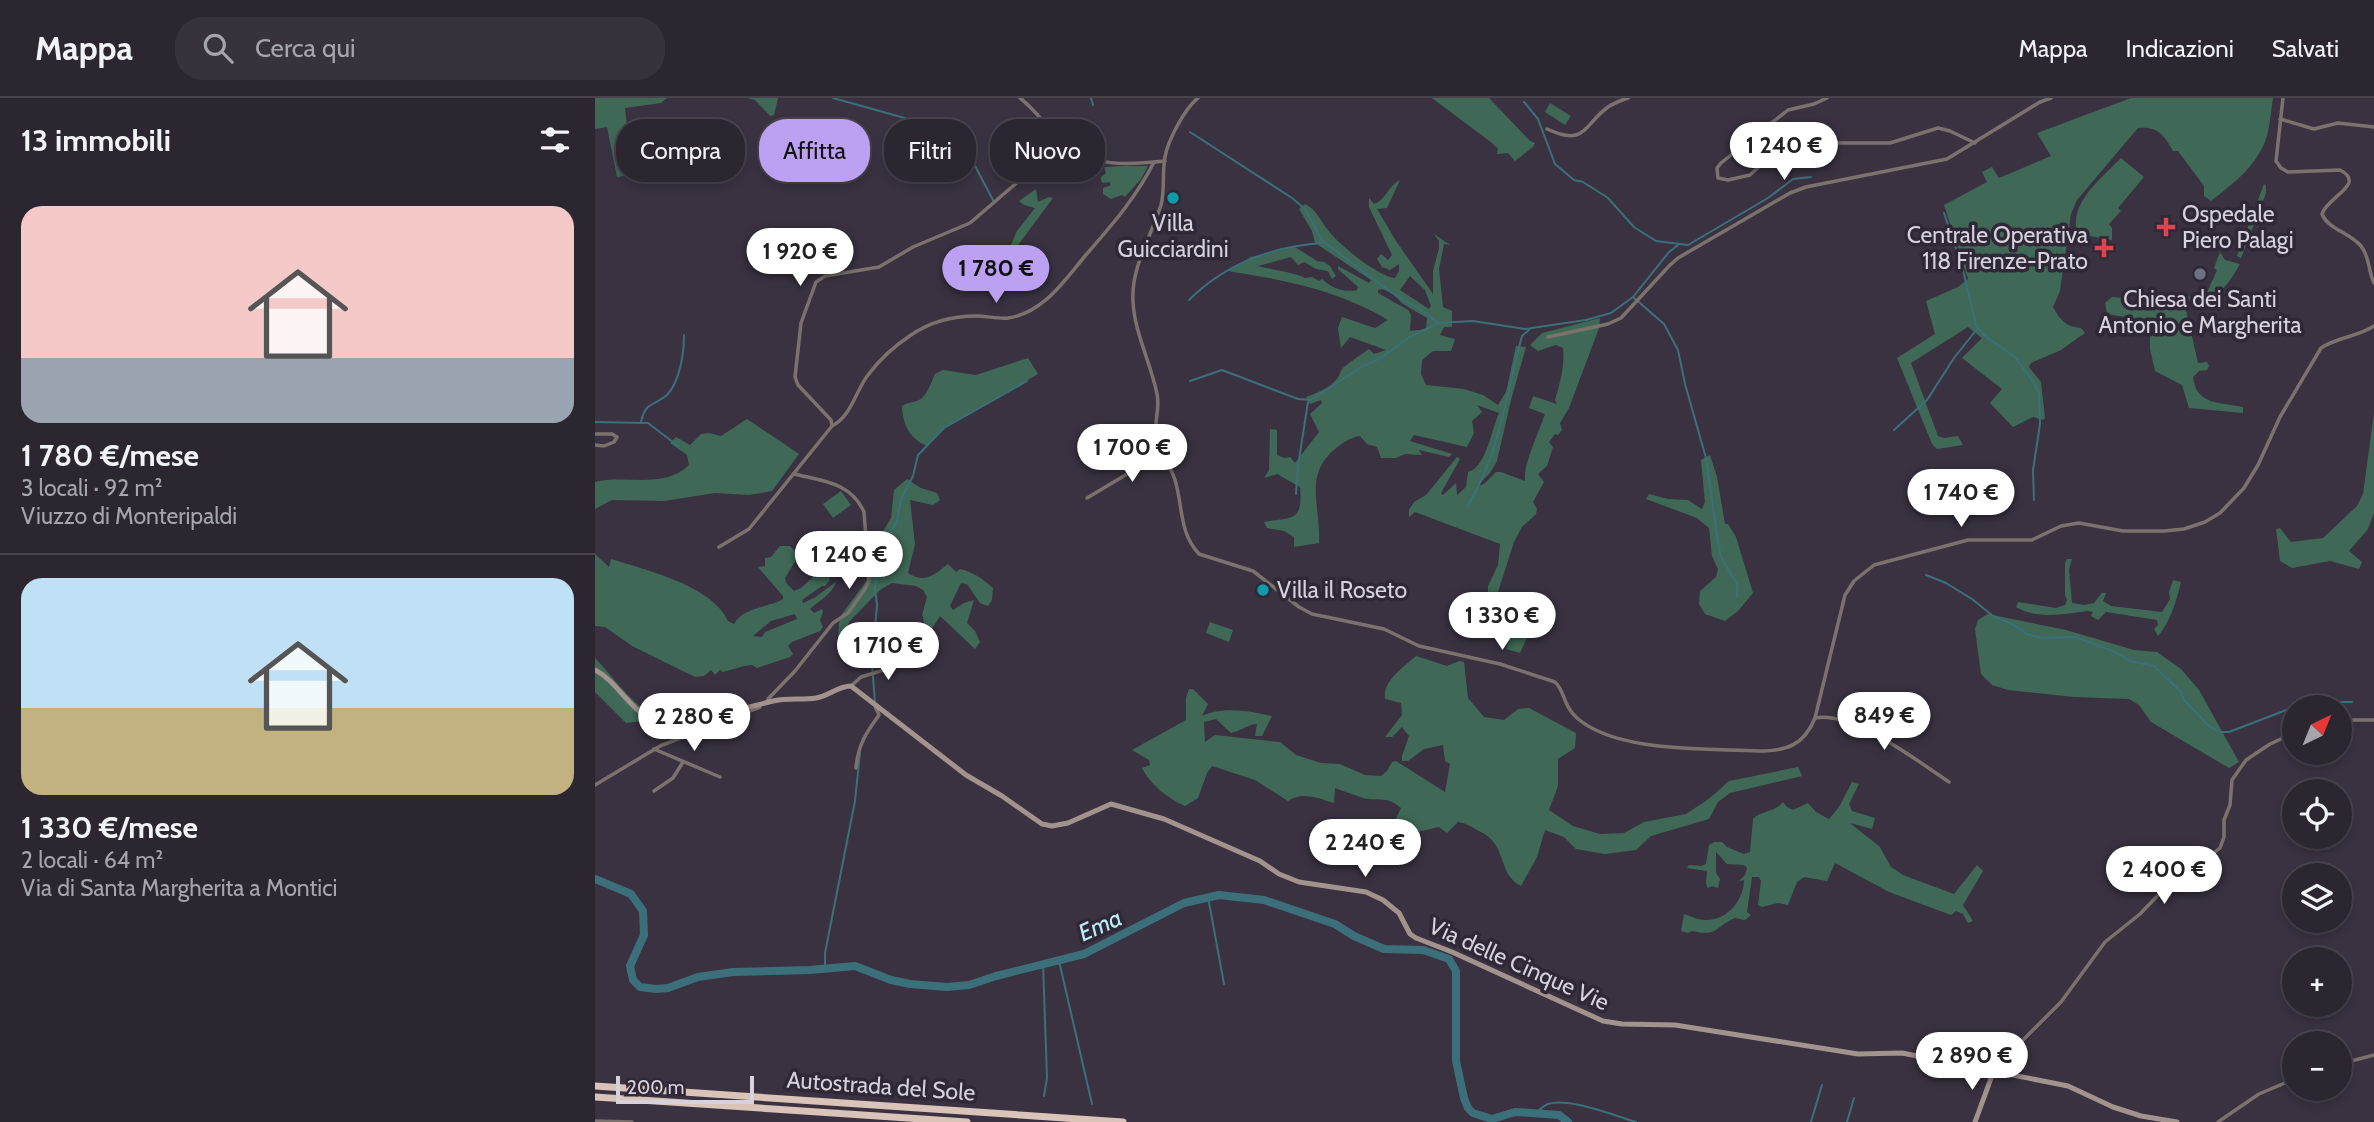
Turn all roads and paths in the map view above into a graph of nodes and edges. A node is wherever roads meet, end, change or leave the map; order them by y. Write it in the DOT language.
graph roads {
  1 [pos="1020,98"];
  2 [pos="1198,98"];
  3 [pos="1629,98"];
  4 [pos="1827,98"];
  5 [pos="2051,98"];
  6 [pos="2283,98"];
  7 [pos="1040,119"];
  8 [pos="2280,120"];
  9 [pos="2374,128"];
  10 [pos="1547,129"];
  11 [pos="1975,143"];
  12 [pos="1165,161"];
  13 [pos="1105,162"];
  14 [pos="1154,162"];
  15 [pos="1018,182"];
  16 [pos="2374,283"];
  17 [pos="2374,327"];
  18 [pos="1548,337"];
  19 [pos="832,426"];
  20 [pos="595,434"];
  21 [pos="595,445"];
  22 [pos="1164,452"];
  23 [pos="794,474"];
  24 [pos="1087,498"];
  25 [pos="719,547"];
  26 [pos="909,662"];
  27 [pos="595,670"];
  28 [pos="851,686"];
  29 [pos="767,703"];
  30 [pos="874,704"];
  31 [pos="1815,718"];
  32 [pos="2352,720"];
  33 [pos="2374,720"];
  34 [pos="2282,739"];
  35 [pos="654,749"];
  36 [pos="683,762"];
  37 [pos="856,768"];
  38 [pos="720,777"];
  39 [pos="1949,782"];
  40 [pos="595,785"];
  41 [pos="653,791"];
  42 [pos="2374,1055"];
  43 [pos="2352,1061"];
  44 [pos="1994,1070"];
  45 [pos="2002,1072"];
  46 [pos="2282,1084"];
  47 [pos="595,1086"];
  48 [pos="595,1097"];
  49 [pos="595,1121"];
  50 [pos="632,1122"];
  51 [pos="967,1122"];
  52 [pos="1123,1122"];
  53 [pos="1975,1122"];
  54 [pos="2177,1122"];
  55 [pos="2218,1122"];
  1 -- 7 [label="street"];
  2 -- 12 [label="street"];
  3 -- 10 [label="street"];
  4 -- 11 [label="street"];
  5 -- 11 [label="street"];
  6 -- 8 [label="street"];
  8 -- 9 [label="street"];
  8 -- 16 [label="street"];
  11 -- 18 [label="street"];
  12 -- 14 [label="street"];
  12 -- 22 [label="street"];
  13 -- 14 [label="street"];
  14 -- 19 [label="street"];
  15 -- 19 [label="street"];
  17 -- 31 [label="street"];
  19 -- 23 [label="street"];
  20 -- 21 [label="street"];
  22 -- 24 [label="street"];
  22 -- 31 [label="street"];
  23 -- 25 [label="street"];
  23 -- 29 [label="street"];
  26 -- 28 [label="street"];
  27 -- 29 [label="street"];
  28 -- 29 [label="street"];
  28 -- 30 [label="street, Via delle Cinque Vie"];
  29 -- 35 [label="street"];
  30 -- 37 [label="street"];
  30 -- 44 [label="street, Via delle Cinque Vie"];
  31 -- 39 [label="street"];
  32 -- 33 [label="street"];
  34 -- 45 [label="street"];
  35 -- 36 [label="street"];
  35 -- 40 [label="street"];
  36 -- 38 [label="street"];
  36 -- 41 [label="street"];
  42 -- 43 [label="street"];
  44 -- 45 [label="street, Via delle Cinque Vie"];
  44 -- 53 [label="street"];
  45 -- 54 [label="street, Via delle Cinque Vie"];
  46 -- 55 [label="street"];
  47 -- 52 [label="highway, Autostrada del Sole"];
  48 -- 51 [label="highway, Autostrada del Sole"];
  49 -- 50 [label="street"];
}
